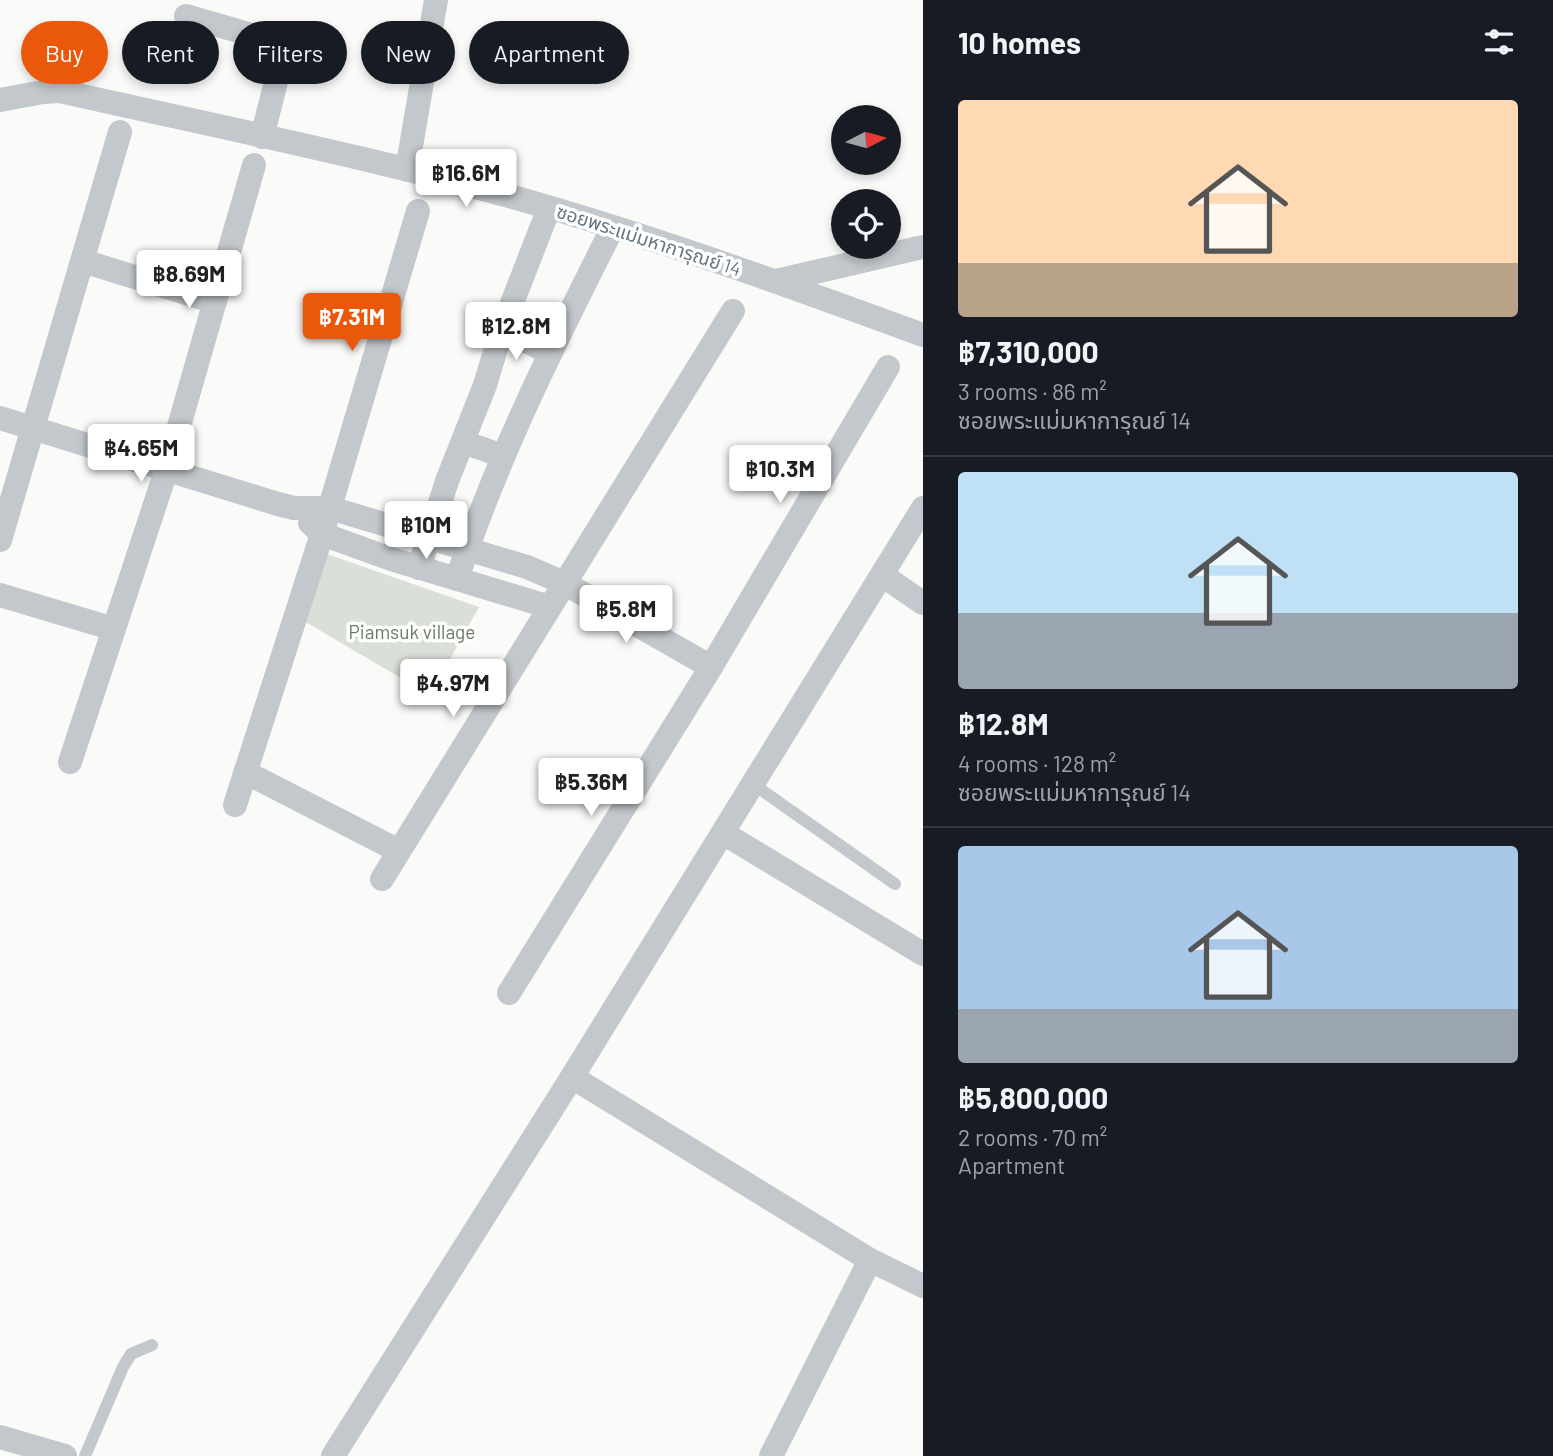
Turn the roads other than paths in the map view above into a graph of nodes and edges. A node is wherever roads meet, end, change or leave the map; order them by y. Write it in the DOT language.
graph roads {
  1 [pos="436,0"];
  2 [pos="186,16"];
  3 [pos="0,100"];
  4 [pos="120,131"];
  5 [pos="262,137"];
  6 [pos="254,165"];
  7 [pos="407,170"];
  8 [pos="549,208"];
  9 [pos="418,211"];
  10 [pos="613,227"];
  11 [pos="923,247"];
  12 [pos="83,261"];
  13 [pos="776,281"];
  14 [pos="215,302"];
  15 [pos="733,311"];
  16 [pos="502,329"];
  17 [pos="923,335"];
  18 [pos="550,353"];
  19 [pos="888,367"];
  20 [pos="0,418"];
  21 [pos="34,429"];
  22 [pos="463,442"];
  23 [pos="503,456"];
  24 [pos="167,468"];
  25 [pos="294,508"];
  26 [pos="330,508"];
  27 [pos="923,508"];
  28 [pos="322,534"];
  29 [pos="428,538"];
  30 [pos="0,540"];
  31 [pos="467,548"];
  32 [pos="419,568"];
  33 [pos="882,575"];
  34 [pos="457,579"];
  35 [pos="564,583"];
  36 [pos="0,595"];
  37 [pos="923,603"];
  38 [pos="550,607"];
  39 [pos="114,629"];
  40 [pos="711,667"];
  41 [pos="70,762"];
  42 [pos="245,772"];
  43 [pos="753,784"];
  44 [pos="235,805"];
  45 [pos="723,833"];
  46 [pos="399,851"];
  47 [pos="382,879"];
  48 [pos="895,884"];
  49 [pos="923,954"];
  50 [pos="509,993"];
  51 [pos="572,1077"];
  52 [pos="870,1260"];
  53 [pos="923,1286"];
  54 [pos="152,1345"];
  55 [pos="0,1437"];
  56 [pos="65,1456"];
  57 [pos="86,1456"];
  58 [pos="333,1456"];
  59 [pos="771,1456"];
  1 -- 7 [label="street"];
  2 -- 5 [label="street"];
  3 -- 5 [label="street, ซอยพระแม่มหาการุณย์ 14"];
  4 -- 12 [label="street"];
  5 -- 7 [label="street, ซอยพระแม่มหาการุณย์ 14"];
  6 -- 14 [label="street"];
  7 -- 8 [label="street, ซอยพระแม่มหาการุณย์ 14"];
  8 -- 10 [label="street, ซอยพระแม่มหาการุณย์ 14"];
  8 -- 16 [label="street"];
  9 -- 26 [label="street"];
  10 -- 13 [label="street, ซอยพระแม่มหาการุณย์ 14"];
  10 -- 18 [label="street"];
  11 -- 13 [label="street"];
  12 -- 14 [label="street"];
  12 -- 21 [label="street"];
  13 -- 17 [label="street, ซอยพระแม่มหาการุณย์ 14"];
  14 -- 24 [label="street"];
  15 -- 35 [label="street"];
  16 -- 18 [label="street"];
  16 -- 22 [label="street"];
  18 -- 23 [label="street"];
  19 -- 40 [label="street"];
  20 -- 21 [label="street"];
  21 -- 24 [label="street"];
  21 -- 30 [label="street"];
  22 -- 23 [label="street"];
  22 -- 29 [label="street"];
  23 -- 31 [label="street"];
  24 -- 25 [label="street"];
  24 -- 39 [label="street"];
  25 -- 26 [label="street"];
  25 -- 28 [label="street"];
  26 -- 28 [label="street"];
  26 -- 29 [label="street"];
  27 -- 33 [label="street"];
  28 -- 32 [label="street"];
  28 -- 42 [label="street"];
  29 -- 31 [label="street"];
  29 -- 32 [label="street"];
  31 -- 34 [label="street"];
  31 -- 35 [label="street"];
  32 -- 34 [label="street"];
  33 -- 37 [label="street"];
  33 -- 43 [label="street"];
  34 -- 38 [label="street"];
  35 -- 38 [label="street"];
  35 -- 40 [label="street"];
  36 -- 39 [label="street"];
  38 -- 46 [label="street"];
  39 -- 41 [label="street"];
  40 -- 50 [label="street"];
  42 -- 44 [label="street"];
  42 -- 46 [label="street"];
  43 -- 45 [label="street"];
  43 -- 48 [label="lane"];
  45 -- 49 [label="street"];
  45 -- 51 [label="street"];
  46 -- 47 [label="street"];
  51 -- 52 [label="street"];
  51 -- 58 [label="street"];
  52 -- 53 [label="street"];
  52 -- 59 [label="street"];
  54 -- 57 [label="lane"];
  55 -- 56 [label="street"];
}
